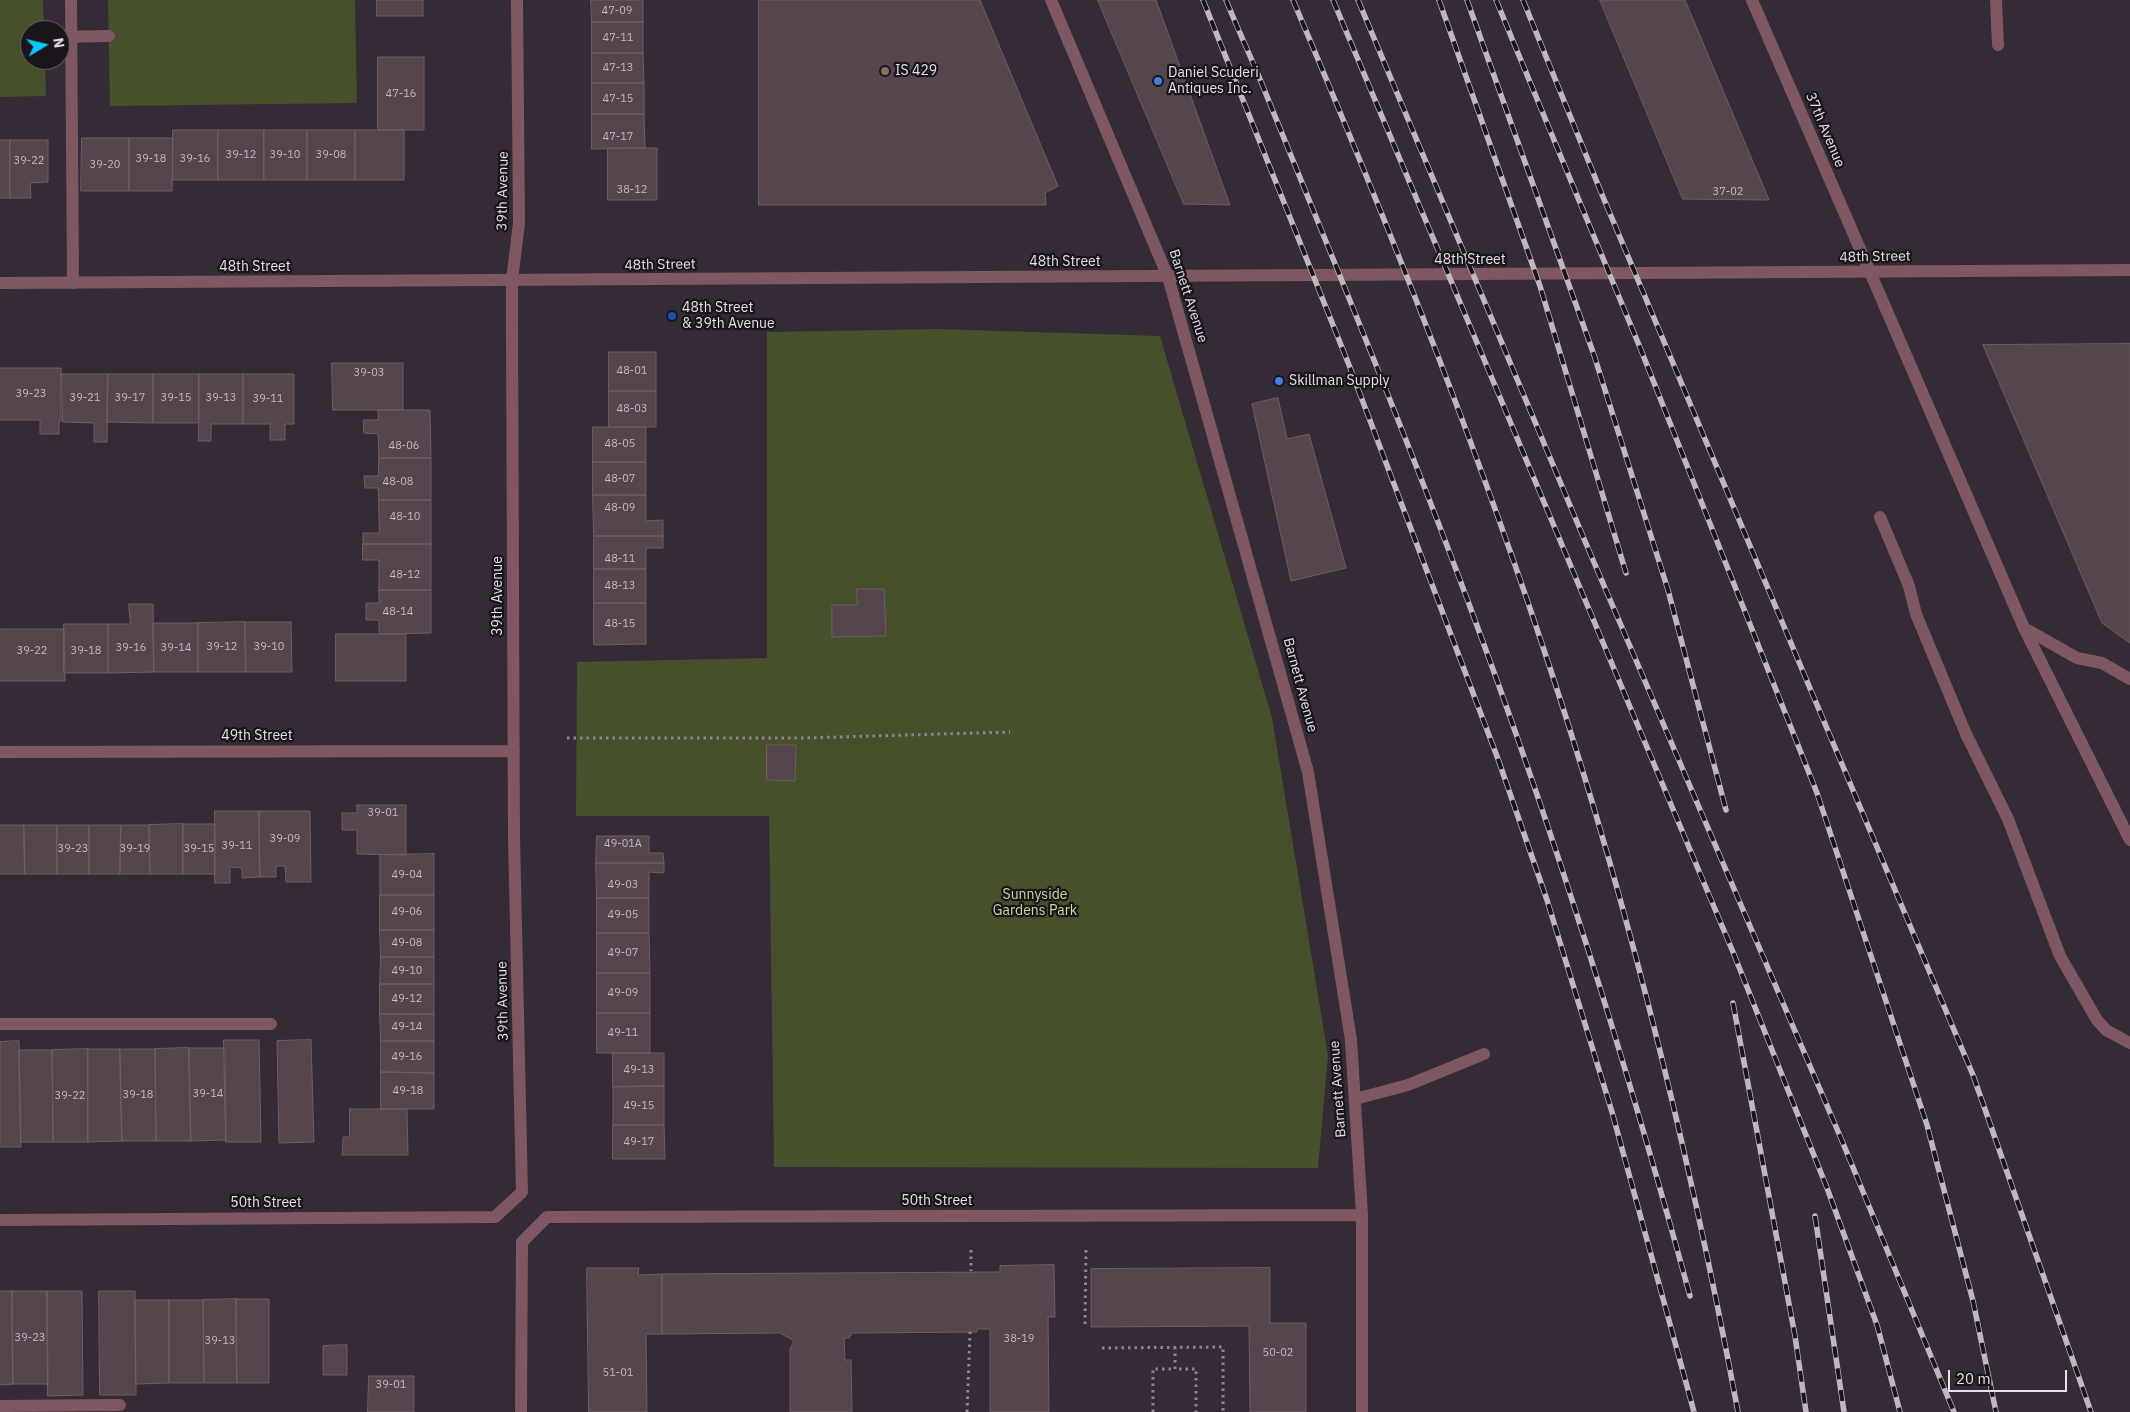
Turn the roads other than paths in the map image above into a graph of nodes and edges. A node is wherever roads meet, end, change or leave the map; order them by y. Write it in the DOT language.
graph roads {
  1 [pos="71,0"];
  2 [pos="517,0"];
  3 [pos="1051,0"];
  4 [pos="1752,0"];
  5 [pos="1996,0"];
  6 [pos="68,20"];
  7 [pos="109,36"];
  8 [pos="70,37"];
  9 [pos="1998,45"];
  10 [pos="67,70"];
  11 [pos="2130,270"];
  12 [pos="1870,272"];
  13 [pos="1168,277"];
  14 [pos="512,280"];
  15 [pos="0,283"];
  16 [pos="73,283"];
  17 [pos="1880,517"];
  18 [pos="2024,628"];
  19 [pos="2130,679"];
  20 [pos="514,751"];
  21 [pos="0,752"];
  22 [pos="2130,840"];
  23 [pos="0,1024"];
  24 [pos="271,1024"];
  25 [pos="2130,1043"];
  26 [pos="1484,1054"];
  27 [pos="1355,1099"];
  28 [pos="522,1192"];
  29 [pos="1362,1215"];
  30 [pos="0,1220"];
  31 [pos="120,1405"];
  32 [pos="0,1406"];
  33 [pos="521,1412"];
  34 [pos="1362,1412"];
  1 -- 6 [label="street"];
  2 -- 14 [label="street, 39th Avenue"];
  3 -- 13 [label="street, Barnett Avenue"];
  4 -- 12 [label="street, 37th Avenue"];
  5 -- 9 [label="street"];
  7 -- 8 [label="street"];
  10 -- 16 [label="street"];
  11 -- 12 [label="street, 48th Street"];
  12 -- 13 [label="street, 48th Street"];
  12 -- 18 [label="street, 37th Avenue"];
  13 -- 14 [label="street, 48th Street"];
  13 -- 27 [label="street, Barnett Avenue"];
  14 -- 16 [label="street, 48th Street"];
  14 -- 20 [label="street, 39th Avenue"];
  15 -- 16 [label="street, 48th Street"];
  17 -- 25 [label="street"];
  18 -- 19 [label="street"];
  18 -- 22 [label="street, 37th Avenue"];
  20 -- 21 [label="street, 49th Street"];
  20 -- 28 [label="street, 39th Avenue"];
  23 -- 24 [label="street"];
  26 -- 27 [label="street"];
  27 -- 29 [label="street, Barnett Avenue"];
  28 -- 30 [label="street, 50th Street"];
  29 -- 33 [label="street, 50th Street"];
  29 -- 34 [label="street, Barnett Avenue"];
  31 -- 32 [label="street"];
}
